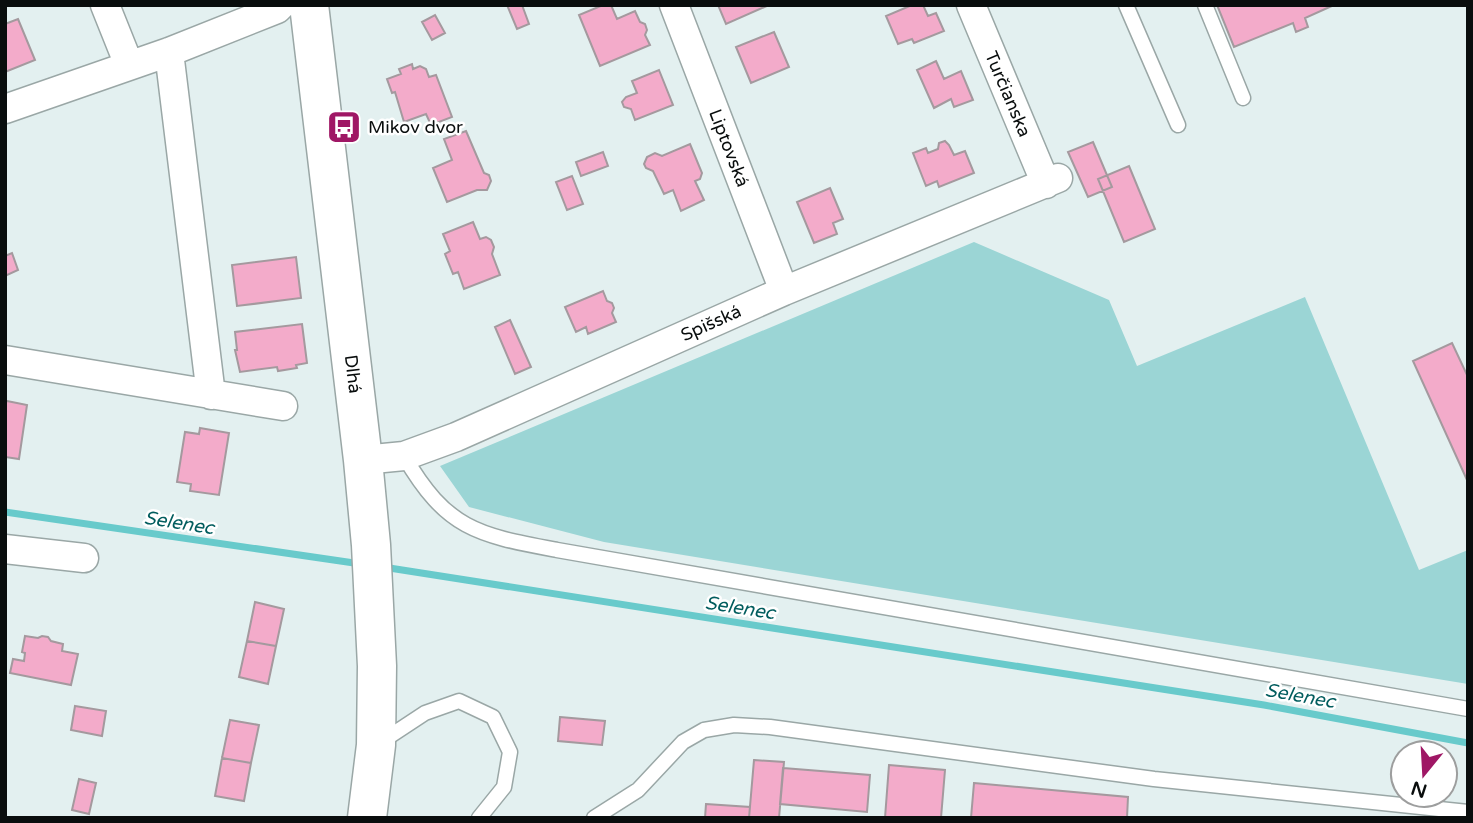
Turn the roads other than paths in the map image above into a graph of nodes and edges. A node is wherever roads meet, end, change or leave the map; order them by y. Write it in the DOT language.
graph roads {
  1 [pos="105,5"];
  2 [pos="281,5"];
  3 [pos="309,5"];
  4 [pos="674,5"];
  5 [pos="971,5"];
  6 [pos="1126,5"];
  7 [pos="1205,5"];
  8 [pos="169,52"];
  9 [pos="129,65"];
  10 [pos="1244,98"];
  11 [pos="5,109"];
  12 [pos="1178,125"];
  13 [pos="1052,181"];
  14 [pos="784,291"];
  15 [pos="5,360"];
  16 [pos="211,395"];
  17 [pos="283,406"];
  18 [pos="404,456"];
  19 [pos="363,460"];
  20 [pos="5,549"];
  21 [pos="84,558"];
  22 [pos="1468,709"];
  23 [pos="376,745"];
  24 [pos="1468,812"];
  25 [pos="367,818"];
  26 [pos="479,818"];
  27 [pos="594,818"];
  1 -- 9 [label="street"];
  2 -- 8 [label="street"];
  3 -- 19 [label="street, Dlhá"];
  4 -- 14 [label="street, Liptovská"];
  5 -- 13 [label="street, Turčianska"];
  6 -- 12 [label="lane"];
  7 -- 10 [label="lane"];
  8 -- 9 [label="street"];
  8 -- 16 [label="street"];
  9 -- 11 [label="street"];
  13 -- 14 [label="street, Spišská"];
  14 -- 18 [label="street, Spišská"];
  15 -- 16 [label="street"];
  16 -- 17 [label="street"];
  18 -- 19 [label="street, Spišská"];
  18 -- 22 [label="lane"];
  19 -- 23 [label="street, Dlhá"];
  20 -- 21 [label="street"];
  23 -- 25 [label="street, Dlhá"];
  23 -- 26 [label="lane"];
  24 -- 27 [label="lane"];
}
